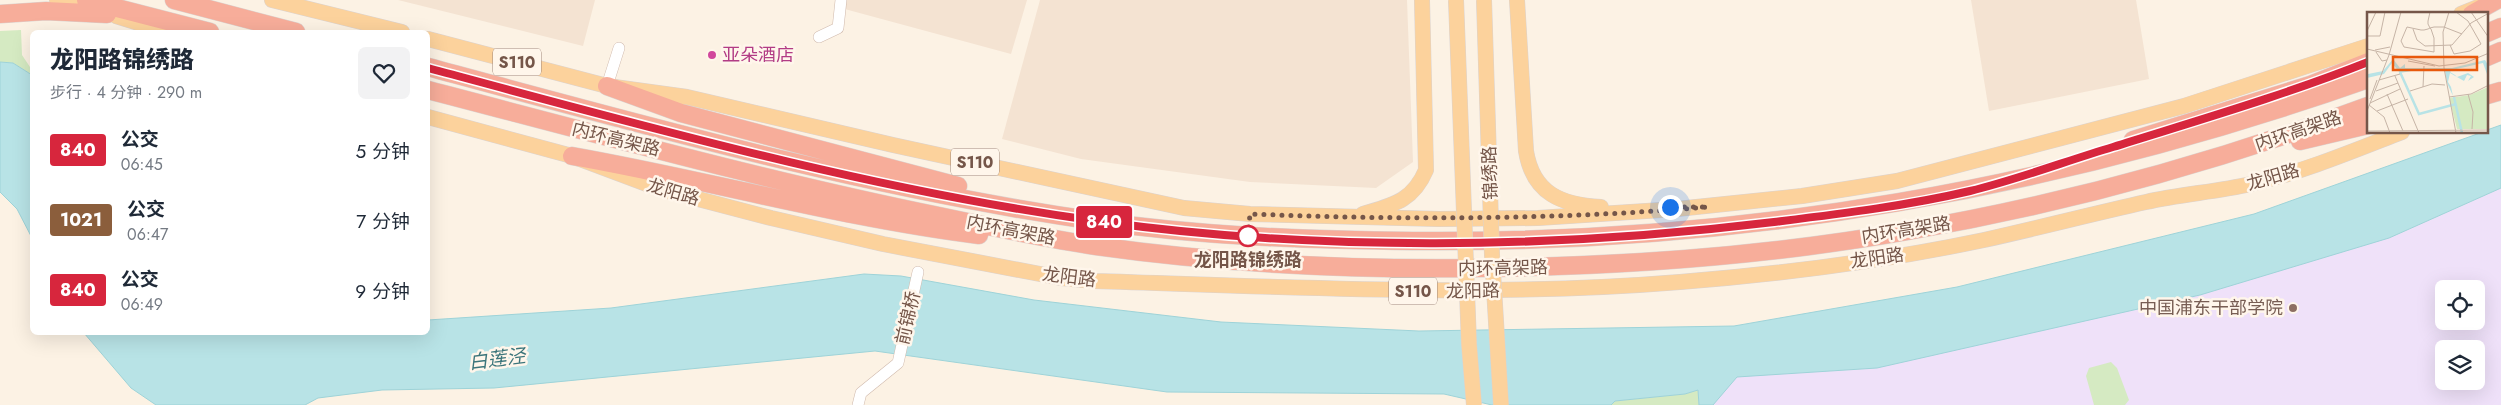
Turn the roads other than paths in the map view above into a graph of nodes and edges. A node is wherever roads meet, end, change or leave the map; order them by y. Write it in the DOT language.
graph roads {
  1 [pos="57,0"];
  2 [pos="86,0"];
  3 [pos="174,0"];
  4 [pos="272,0"];
  5 [pos="842,0"];
  6 [pos="1422,0"];
  7 [pos="1456,0"];
  8 [pos="1484,0"];
  9 [pos="1518,0"];
  10 [pos="2496,0"];
  11 [pos="2466,12"];
  12 [pos="2475,12"];
  13 [pos="0,14"];
  14 [pos="115,15"];
  15 [pos="2501,27"];
  16 [pos="162,30"];
  17 [pos="202,30"];
  18 [pos="288,30"];
  19 [pos="394,30"];
  20 [pos="2488,33"];
  21 [pos="819,37"];
  22 [pos="430,40"];
  23 [pos="2367,46"];
  24 [pos="619,48"];
  25 [pos="2501,51"];
  26 [pos="2488,57"];
  27 [pos="2367,62"];
  28 [pos="430,69"];
  29 [pos="2367,79"];
  30 [pos="607,86"];
  31 [pos="430,91"];
  32 [pos="2501,91"];
  33 [pos="2488,95"];
  34 [pos="2501,95"];
  35 [pos="2488,100"];
  36 [pos="2367,106"];
  37 [pos="430,118"];
  38 [pos="2367,125"];
  39 [pos="2397,134"];
  40 [pos="572,156"];
  41 [pos="2185,166"];
  42 [pos="1972,190"];
  43 [pos="1708,207"];
  44 [pos="1347,218"];
  45 [pos="1092,221"];
  46 [pos="1089,245"];
  47 [pos="918,272"];
  48 [pos="858,405"];
  49 [pos="1474,405"];
  50 [pos="1501,405"];
  1 -- 14 [label="main road"];
  2 -- 17 [label="highway"];
  3 -- 18 [label="highway"];
  4 -- 19 [label="main road"];
  5 -- 21 [label="street"];
  6 -- 44 [label="main road"];
  7 -- 49 [label="main road, 锦绣路, bridge"];
  8 -- 50 [label="main road, 锦绣路, bridge"];
  9 -- 43 [label="main road"];
  10 -- 11 [label="main road"];
  10 -- 12 [label="highway"];
  13 -- 14 [label="highway"];
  14 -- 16 [label="main road"];
  15 -- 20 [label="highway"];
  22 -- 30 [label="main road, S110"];
  23 -- 43 [label="main road, S110"];
  24 -- 30 [label="street"];
  25 -- 26 [label="highway"];
  27 -- 42 [label="highway"];
  28 -- 45 [label="highway, 内环高架路"];
  29 -- 42 [label="highway, 内环高架路"];
  30 -- 44 [label="main road, S110"];
  30 -- 45 [label="highway"];
  31 -- 46 [label="highway, 内环高架路"];
  32 -- 33 [label="highway"];
  34 -- 35 [label="main road"];
  36 -- 41 [label="highway, 内环高架路"];
  37 -- 40 [label="main road, 龙阳路 / S110"];
  38 -- 41 [label="highway"];
  39 -- 40 [label="main road, 龙阳路 / S110"];
  40 -- 46 [label="highway"];
  41 -- 46 [label="highway, 内环高架路"];
  42 -- 45 [label="highway, 内环高架路"];
  43 -- 44 [label="main road, S110"];
  47 -- 48 [label="street, 前锦桥"];
}
